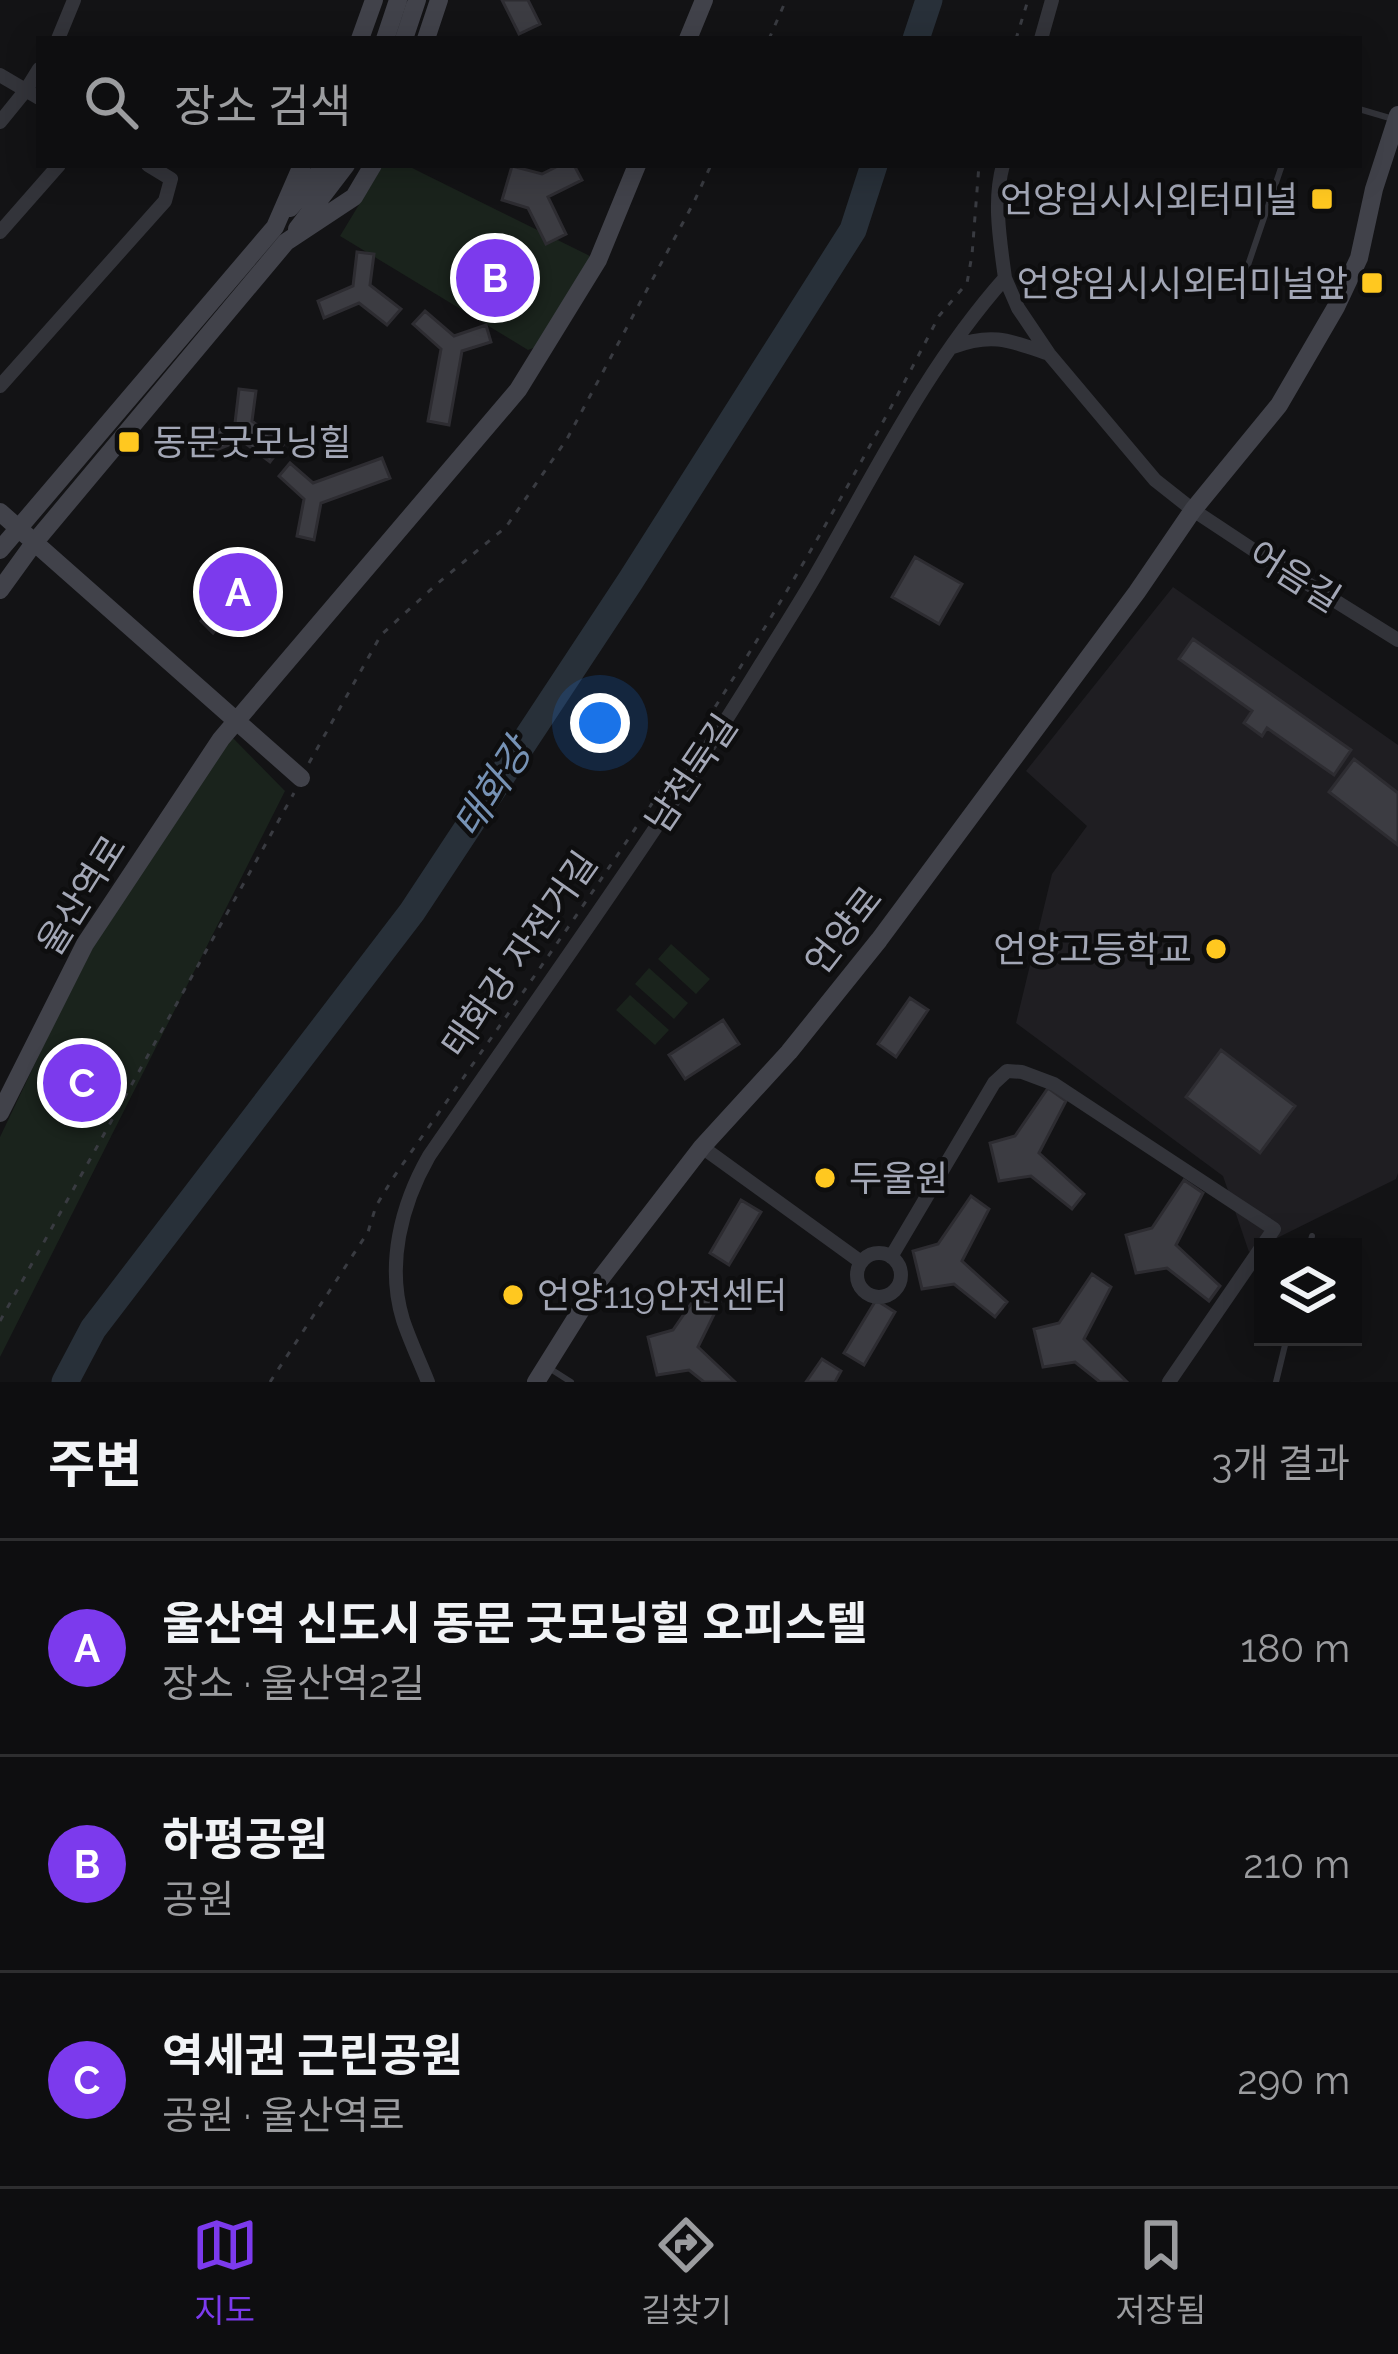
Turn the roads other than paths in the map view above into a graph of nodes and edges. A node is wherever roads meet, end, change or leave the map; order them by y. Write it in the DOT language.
graph roads {
  1 [pos="74,0"];
  2 [pos="374,0"];
  3 [pos="398,0"];
  4 [pos="417,0"];
  5 [pos="439,0"];
  6 [pos="704,0"];
  7 [pos="1052,0"];
  8 [pos="59,36"];
  9 [pos="360,36"];
  10 [pos="386,36"];
  11 [pos="405,36"];
  12 [pos="427,36"];
  13 [pos="689,36"];
  14 [pos="1042,36"];
  15 [pos="0,75"];
  16 [pos="33,94"];
  17 [pos="1362,111"];
  18 [pos="1397,117"];
  19 [pos="0,122"];
  20 [pos="55,168"];
  21 [pos="153,168"];
  22 [pos="301,168"];
  23 [pos="323,168"];
  24 [pos="343,168"];
  25 [pos="372,168"];
  26 [pos="636,168"];
  27 [pos="1003,168"];
  28 [pos="1281,168"];
  29 [pos="0,232"];
  30 [pos="281,234"];
  31 [pos="1246,271"];
  32 [pos="1005,278"];
  33 [pos="953,346"];
  34 [pos="1049,354"];
  35 [pos="0,386"];
  36 [pos="1193,510"];
  37 [pos="0,512"];
  38 [pos="17,528"];
  39 [pos="34,543"];
  40 [pos="0,550"];
  41 [pos="0,590"];
  42 [pos="1398,640"];
  43 [pos="236,721"];
  44 [pos="301,778"];
  45 [pos="0,1113"];
  46 [pos="702,1148"];
  47 [pos="891,1257"];
  48 [pos="861,1262"];
  49 [pos="1285,1346"];
  50 [pos="540,1374"];
  51 [pos="428,1382"];
  52 [pos="571,1382"];
  53 [pos="1169,1382"];
  54 [pos="1276,1382"];
  1 -- 8 [label="street"];
  2 -- 9 [label="main road"];
  3 -- 10 [label="main road"];
  4 -- 11 [label="main road"];
  5 -- 12 [label="main road"];
  6 -- 13 [label="main road"];
  7 -- 14 [label="street"];
  15 -- 16 [label="street"];
  16 -- 19 [label="street"];
  17 -- 18 [label="lane"];
  18 -- 36 [label="main road, 언양로"];
  20 -- 29 [label="street"];
  21 -- 35 [label="street"];
  22 -- 30 [label="main road"];
  23 -- 30 [label="main road"];
  24 -- 30 [label="main road"];
  25 -- 30 [label="main road"];
  26 -- 43 [label="main road, 울산역로"];
  27 -- 32 [label="street"];
  28 -- 31 [label="lane"];
  30 -- 38 [label="main road"];
  30 -- 39 [label="main road"];
  32 -- 33 [label="street, 남천둑길"];
  32 -- 34 [label="street"];
  33 -- 34 [label="street"];
  33 -- 51 [label="street, 남천둑길"];
  34 -- 36 [label="street"];
  36 -- 42 [label="street, 어음길"];
  36 -- 46 [label="main road, 언양로"];
  37 -- 38 [label="main road"];
  38 -- 39 [label="main road"];
  38 -- 40 [label="main road"];
  39 -- 41 [label="main road"];
  39 -- 43 [label="main road"];
  43 -- 44 [label="main road"];
  43 -- 45 [label="main road, 울산역로"];
  46 -- 48 [label="street"];
  46 -- 50 [label="main road, 언양로"];
  47 -- 48 [label="street"];
  47 -- 48 [label="street"];
  47 -- 53 [label="street"];
  49 -- 54 [label="lane"];
  50 -- 52 [label="lane"];
}
